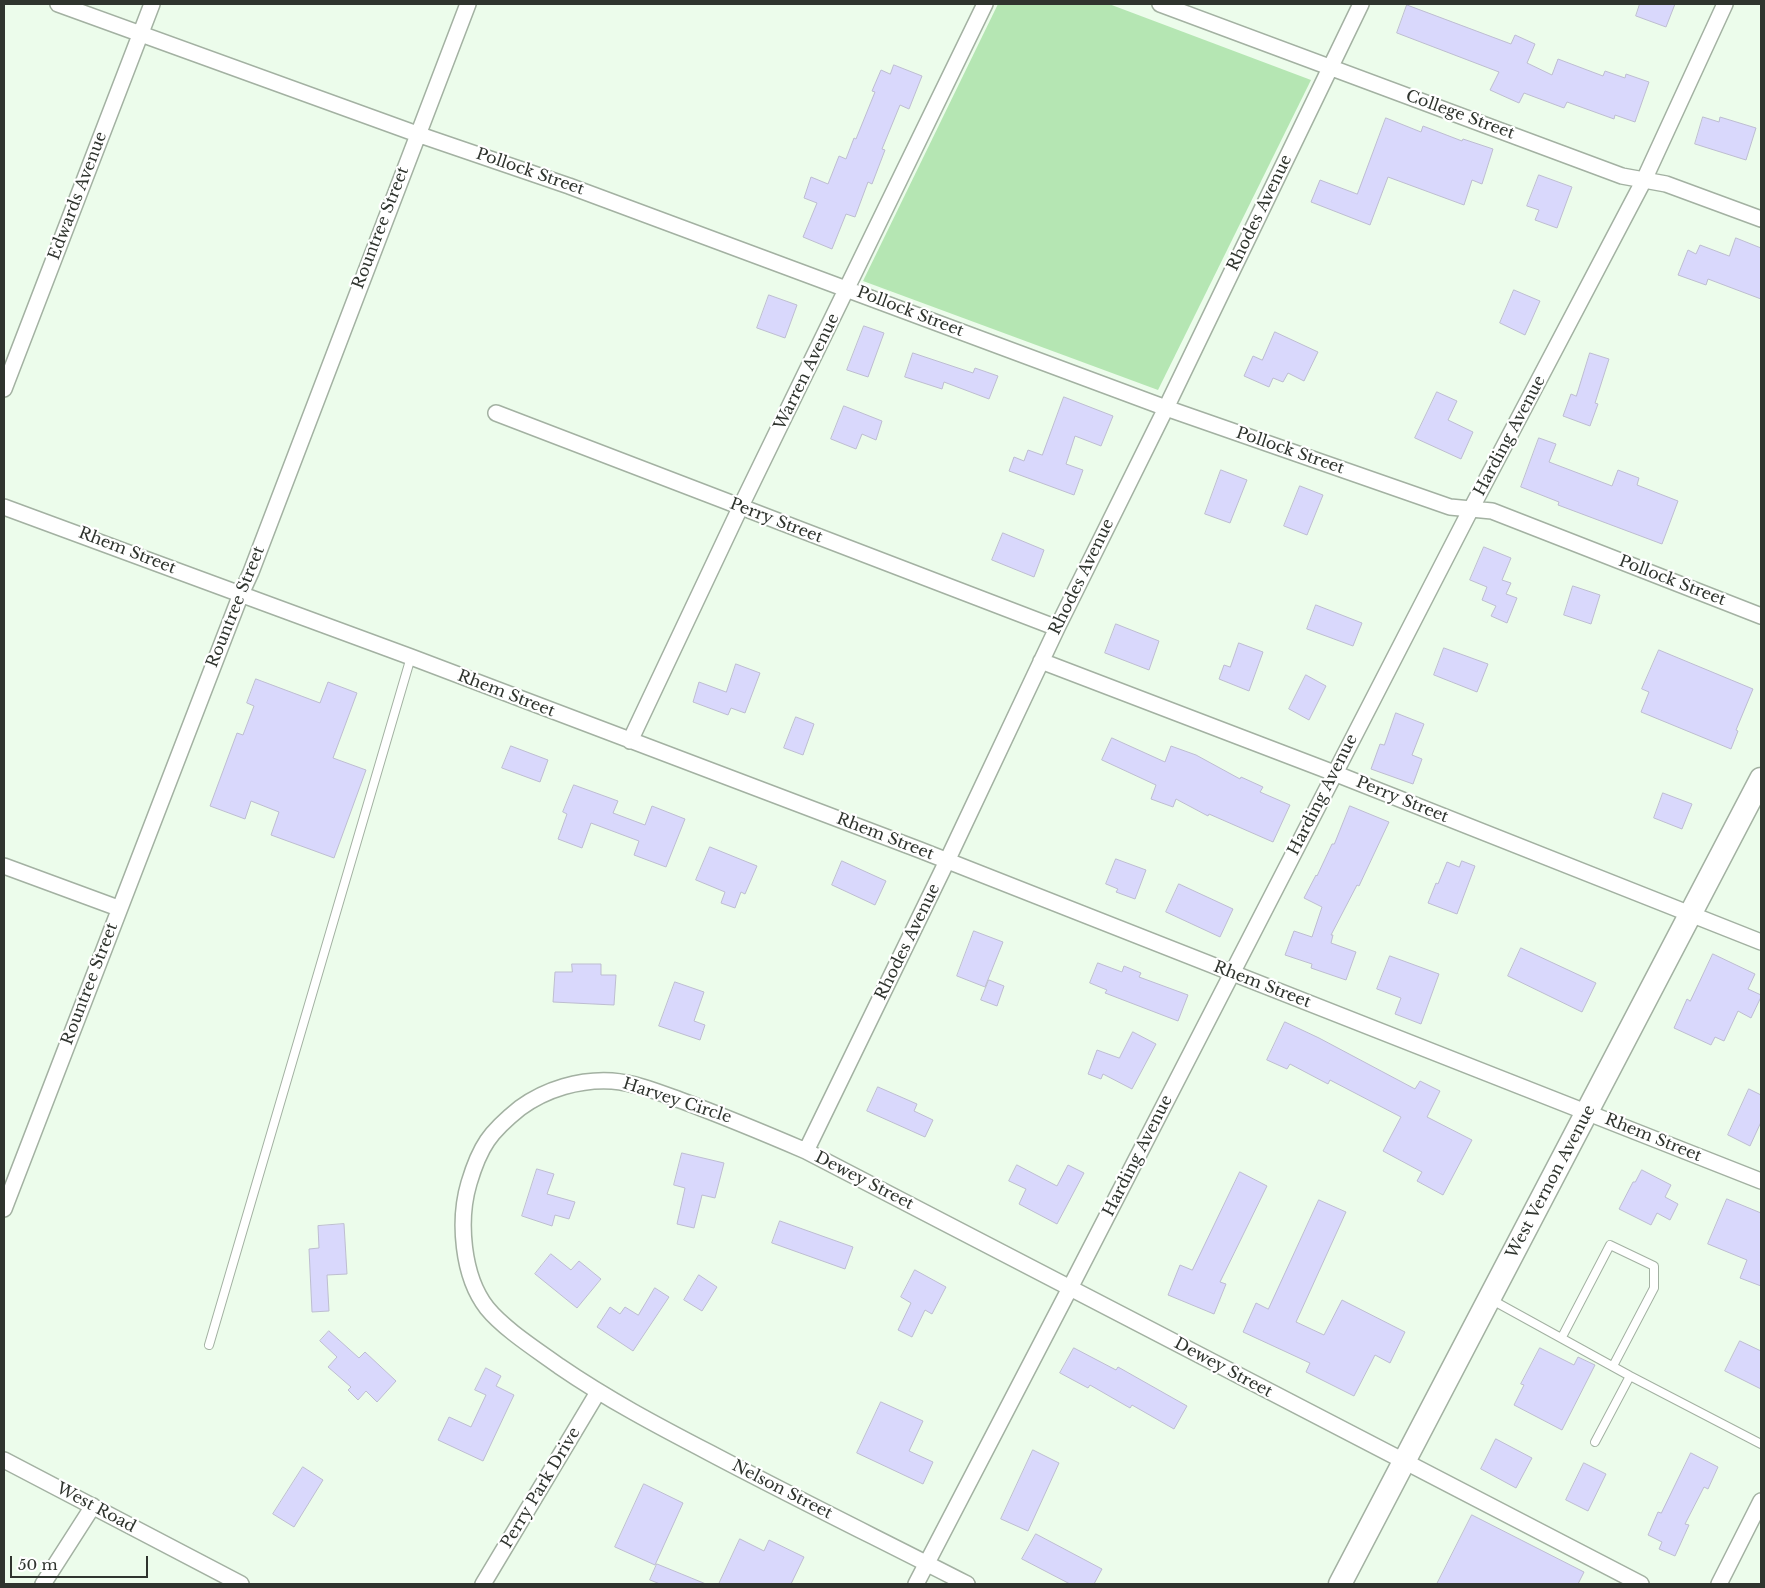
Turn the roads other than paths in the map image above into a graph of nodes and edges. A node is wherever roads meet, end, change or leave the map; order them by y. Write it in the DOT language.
graph roads {
  1 [pos="58,4"];
  2 [pos="152,4"];
  3 [pos="468,4"];
  4 [pos="986,4"];
  5 [pos="1160,4"];
  6 [pos="1361,4"];
  7 [pos="1724,4"];
  8 [pos="141,34"];
  9 [pos="1331,67"];
  10 [pos="417,134"];
  11 [pos="1644,180"];
  12 [pos="1761,219"];
  13 [pos="847,288"];
  14 [pos="4,389"];
  15 [pos="1166,408"];
  16 [pos="496,413"];
  17 [pos="4,506"];
  18 [pos="740,508"];
  19 [pos="1471,509"];
  20 [pos="241,594"];
  21 [pos="1761,616"];
  22 [pos="1057,628"];
  23 [pos="411,657"];
  24 [pos="1041,661"];
  25 [pos="630,741"];
  26 [pos="1334,773"];
  27 [pos="1761,779"];
  28 [pos="947,861"];
  29 [pos="4,866"];
  30 [pos="118,908"];
  31 [pos="1691,914"];
  32 [pos="1761,942"];
  33 [pos="1232,973"];
  34 [pos="1587,1112"];
  35 [pos="806,1151"];
  36 [pos="1761,1181"];
  37 [pos="4,1209"];
  38 [pos="1070,1288"];
  39 [pos="1490,1299"];
  40 [pos="1562,1337"];
  41 [pos="208,1345"];
  42 [pos="1613,1366"];
  43 [pos="1630,1376"];
  44 [pos="598,1392"];
  45 [pos="1595,1442"];
  46 [pos="1761,1444"];
  47 [pos="4,1460"];
  48 [pos="1403,1462"];
  49 [pos="1761,1501"];
  50 [pos="93,1506"];
  51 [pos="927,1564"];
  52 [pos="43,1584"];
  53 [pos="241,1584"];
  54 [pos="483,1584"];
  55 [pos="916,1584"];
  56 [pos="966,1584"];
  57 [pos="1340,1584"];
  58 [pos="1641,1584"];
  59 [pos="1720,1584"];
  1 -- 8 [label="street, Pollock Street"];
  2 -- 8 [label="street, Edwards Avenue"];
  3 -- 10 [label="street, Rountree Street"];
  4 -- 13 [label="street, Warren Avenue"];
  5 -- 9 [label="street, College Street"];
  6 -- 9 [label="street, Rhodes Avenue"];
  7 -- 11 [label="street, Harding Avenue"];
  8 -- 10 [label="street, Pollock Street"];
  8 -- 14 [label="street, Edwards Avenue"];
  9 -- 11 [label="street, College Street"];
  9 -- 15 [label="street, Rhodes Avenue"];
  10 -- 13 [label="street, Pollock Street"];
  10 -- 20 [label="street, Rountree Street"];
  11 -- 12 [label="street, College Street"];
  11 -- 19 [label="street, Harding Avenue"];
  13 -- 15 [label="street, Pollock Street"];
  13 -- 18 [label="street, Warren Avenue"];
  15 -- 19 [label="street, Pollock Street"];
  15 -- 22 [label="street, Rhodes Avenue"];
  16 -- 18 [label="street, Perry Street"];
  17 -- 20 [label="street, Rhem Street"];
  18 -- 22 [label="street, Perry Street"];
  18 -- 25 [label="street, Warren Avenue"];
  19 -- 21 [label="street, Pollock Street"];
  19 -- 26 [label="street, Harding Avenue"];
  20 -- 23 [label="street, Rhem Street"];
  20 -- 30 [label="street, Rountree Street"];
  22 -- 24 [label="street, Rhodes Avenue"];
  23 -- 25 [label="street, Rhem Street"];
  23 -- 41 [label="lane"];
  24 -- 26 [label="street, Perry Street"];
  24 -- 28 [label="street, Rhodes Avenue"];
  25 -- 28 [label="street, Rhem Street"];
  26 -- 31 [label="street, Perry Street"];
  26 -- 33 [label="street, Harding Avenue"];
  27 -- 31 [label="main road, West Vernon Avenue"];
  28 -- 33 [label="street, Rhem Street"];
  28 -- 35 [label="street, Rhodes Avenue"];
  29 -- 30 [label="street"];
  30 -- 37 [label="street, Rountree Street"];
  31 -- 32 [label="street, Perry Street"];
  31 -- 34 [label="main road, West Vernon Avenue"];
  33 -- 34 [label="street, Rhem Street"];
  33 -- 38 [label="street, Harding Avenue"];
  34 -- 36 [label="street, Rhem Street"];
  34 -- 39 [label="main road, West Vernon Avenue"];
  35 -- 38 [label="street, Dewey Street"];
  35 -- 44 [label="street, Harvey Circle"];
  38 -- 48 [label="street, Dewey Street"];
  38 -- 51 [label="street, Harding Avenue"];
  39 -- 40 [label="lane"];
  39 -- 48 [label="main road, West Vernon Avenue"];
  40 -- 42 [label="lane"];
  40 -- 42 [label="lane"];
  42 -- 43 [label="lane"];
  43 -- 45 [label="lane"];
  43 -- 46 [label="lane"];
  44 -- 51 [label="street, Nelson Street"];
  44 -- 54 [label="street, Perry Park Drive"];
  47 -- 50 [label="street, West Road"];
  48 -- 57 [label="main road, West Vernon Avenue"];
  48 -- 58 [label="street, Dewey Street"];
  49 -- 59 [label="street"];
  50 -- 52 [label="street"];
  50 -- 53 [label="street, West Road"];
  51 -- 55 [label="street, Harding Avenue"];
  51 -- 56 [label="street, Nelson Street"];
}
